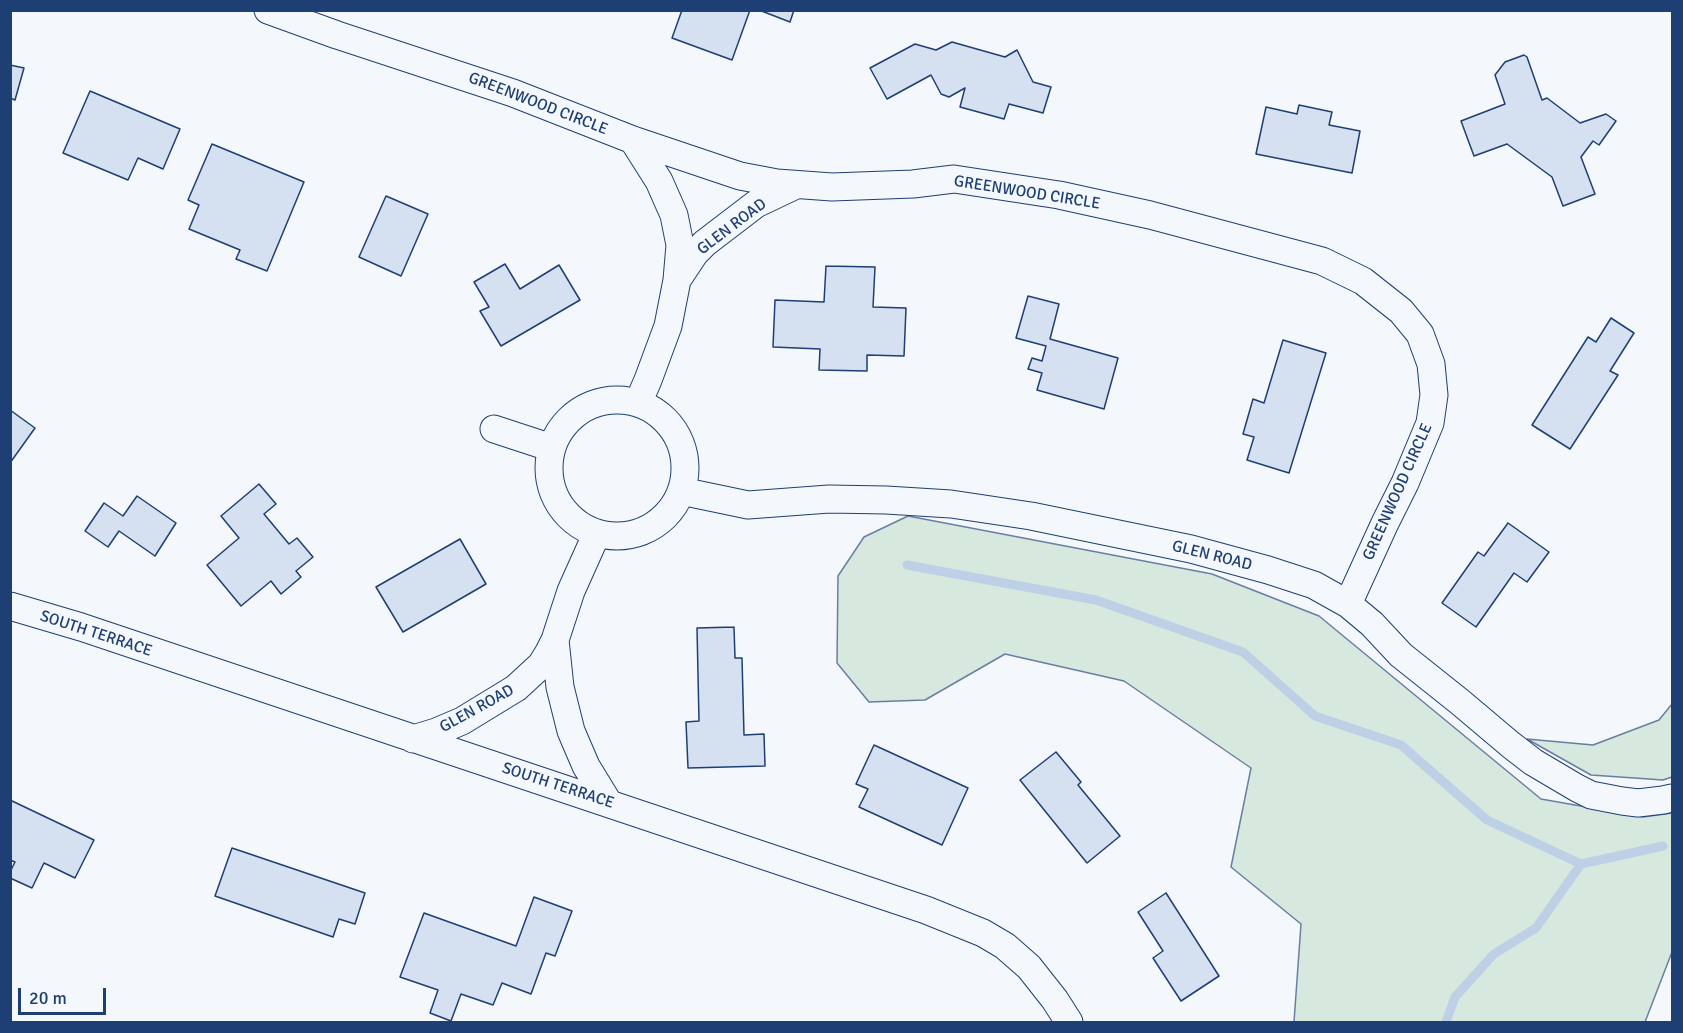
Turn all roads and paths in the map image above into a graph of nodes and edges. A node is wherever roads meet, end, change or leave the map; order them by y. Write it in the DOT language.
graph roads {
  1 [pos="268,10"];
  2 [pos="633,140"];
  3 [pos="796,185"];
  4 [pos="677,280"];
  5 [pos="638,403"];
  6 [pos="494,429"];
  7 [pos="552,448"];
  8 [pos="681,491"];
  9 [pos="597,533"];
  10 [pos="1348,604"];
  11 [pos="10,606"];
  12 [pos="555,640"];
  13 [pos="413,739"];
  14 [pos="1672,798"];
  15 [pos="608,802"];
  16 [pos="1069,1023"];
  1 -- 2 [label="street, GREENWOOD CIRCLE"];
  2 -- 3 [label="street, GREENWOOD CIRCLE"];
  2 -- 4 [label="street, GLEN ROAD"];
  3 -- 4 [label="street, GLEN ROAD"];
  3 -- 10 [label="street, GREENWOOD CIRCLE"];
  4 -- 5 [label="street, GLEN ROAD"];
  5 -- 7 [label="street"];
  5 -- 8 [label="street"];
  6 -- 7 [label="street"];
  7 -- 9 [label="street"];
  8 -- 9 [label="street"];
  8 -- 10 [label="street, GLEN ROAD"];
  9 -- 12 [label="street, GLEN ROAD"];
  10 -- 14 [label="street, GLEN ROAD"];
  11 -- 13 [label="street, SOUTH TERRACE"];
  12 -- 13 [label="street, GLEN ROAD"];
  12 -- 15 [label="street, GLEN ROAD"];
  13 -- 15 [label="street, SOUTH TERRACE"];
  15 -- 16 [label="street, SOUTH TERRACE"];
}
